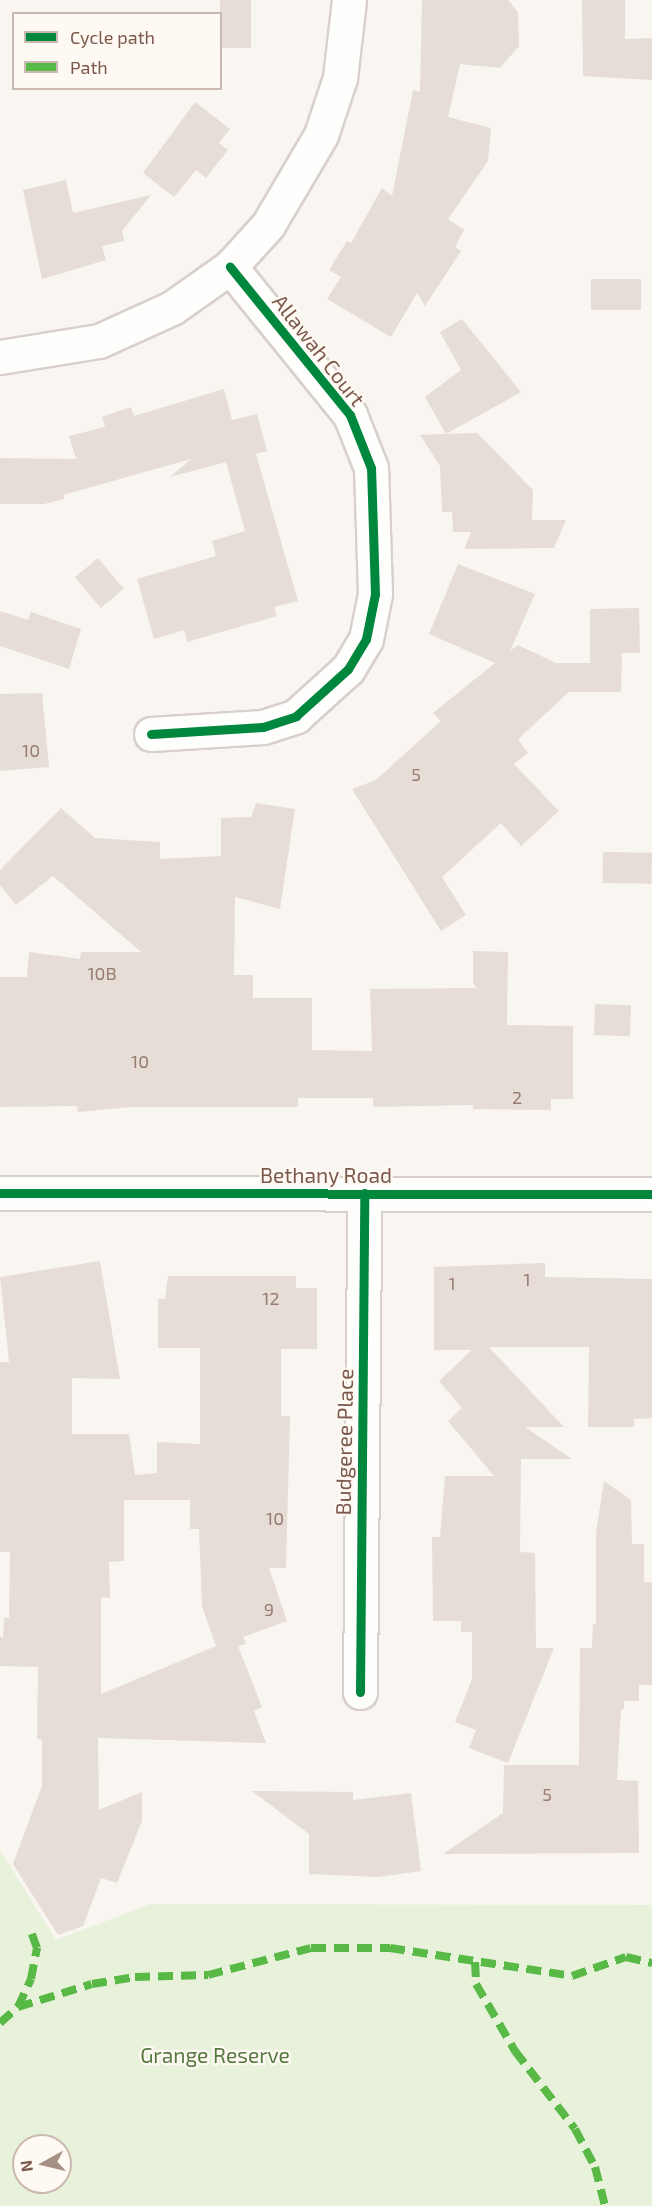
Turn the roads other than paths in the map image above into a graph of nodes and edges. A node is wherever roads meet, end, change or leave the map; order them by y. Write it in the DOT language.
graph roads {
  1 [pos="349,0"];
  2 [pos="230,267"];
  3 [pos="0,357"];
  4 [pos="151,734"];
  5 [pos="0,1193"];
  6 [pos="364,1193"];
  7 [pos="652,1194"];
  8 [pos="360,1692"];
  1 -- 2 [label="street"];
  2 -- 3 [label="street"];
  2 -- 4 [label="street, Allawah Court"];
  5 -- 6 [label="street, Bethany Road"];
  6 -- 7 [label="street, Bethany Road"];
  6 -- 8 [label="street, Budgeree Place"];
}
